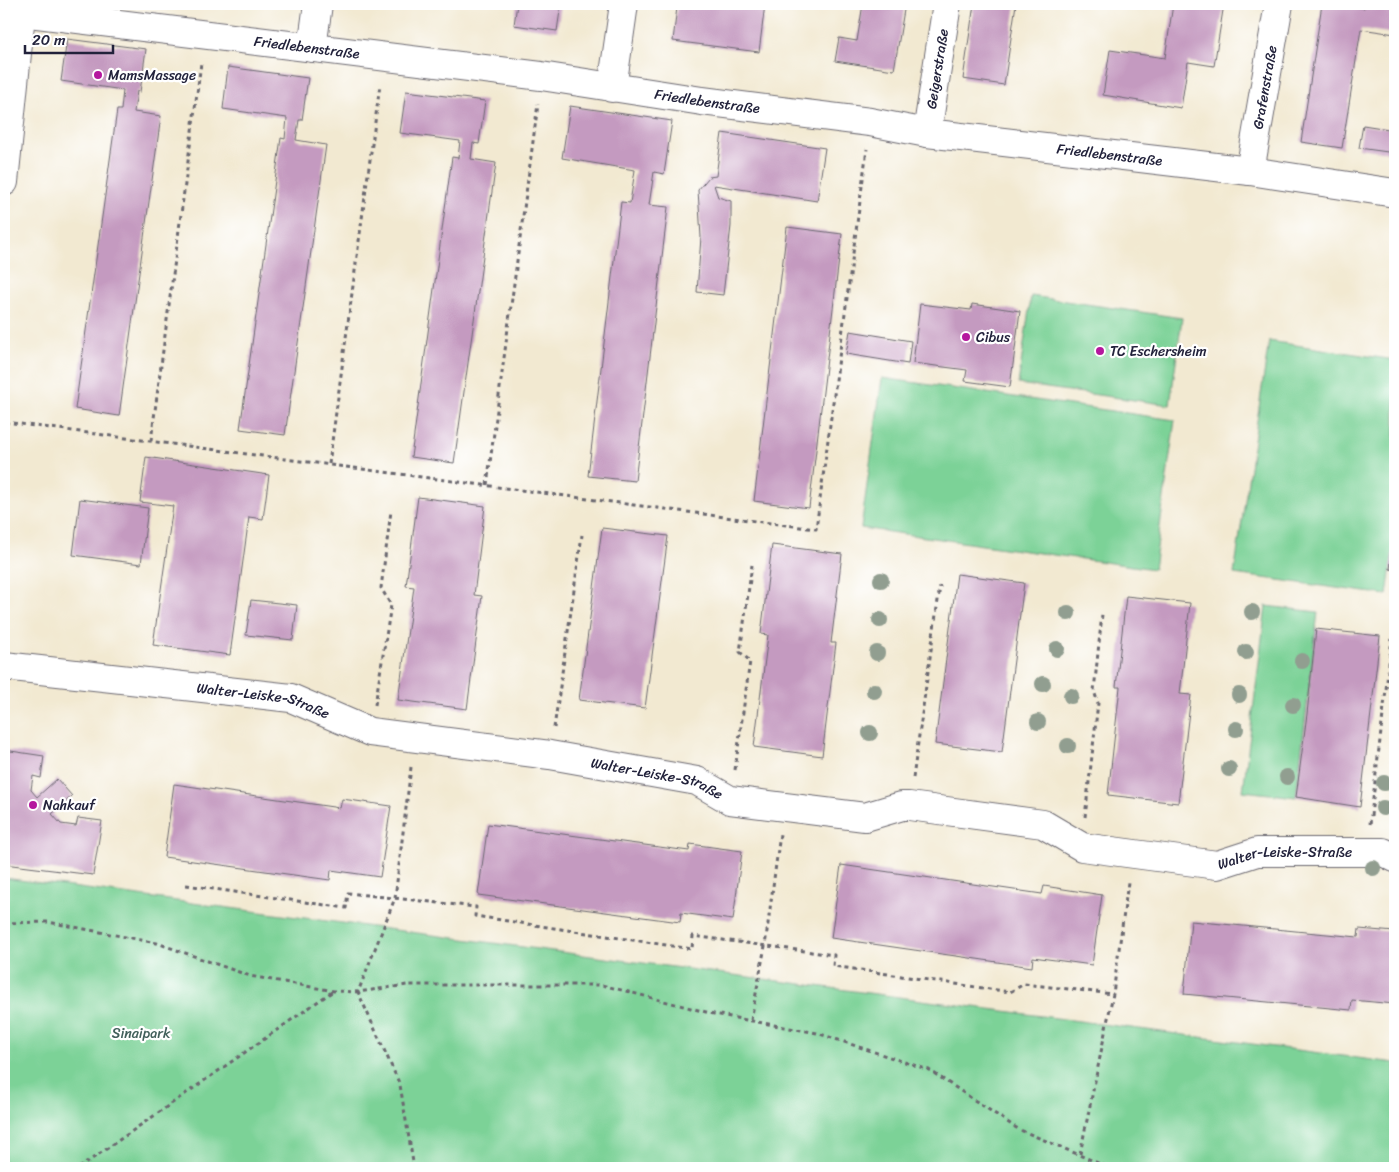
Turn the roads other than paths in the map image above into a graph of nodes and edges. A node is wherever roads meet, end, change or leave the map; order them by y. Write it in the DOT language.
graph roads {
  1 [pos="318,4"];
  2 [pos="624,4"];
  3 [pos="947,4"];
  4 [pos="1280,4"];
  5 [pos="21,8"];
  6 [pos="312,48"];
  7 [pos="612,88"];
  8 [pos="927,133"];
  9 [pos="1250,171"];
  10 [pos="4,182"];
  11 [pos="1395,193"];
  12 [pos="4,666"];
  13 [pos="1395,858"];
  1 -- 6 [label="street"];
  2 -- 7 [label="street"];
  3 -- 8 [label="street, Geigerstraße"];
  4 -- 9 [label="street, Grafenstraße"];
  5 -- 6 [label="street, Friedlebenstraße"];
  5 -- 10 [label="street"];
  6 -- 7 [label="street, Friedlebenstraße"];
  7 -- 8 [label="street, Friedlebenstraße"];
  8 -- 9 [label="street, Friedlebenstraße"];
  9 -- 11 [label="street, Friedlebenstraße"];
  12 -- 13 [label="street, Walter-Leiske-Straße"];
}
